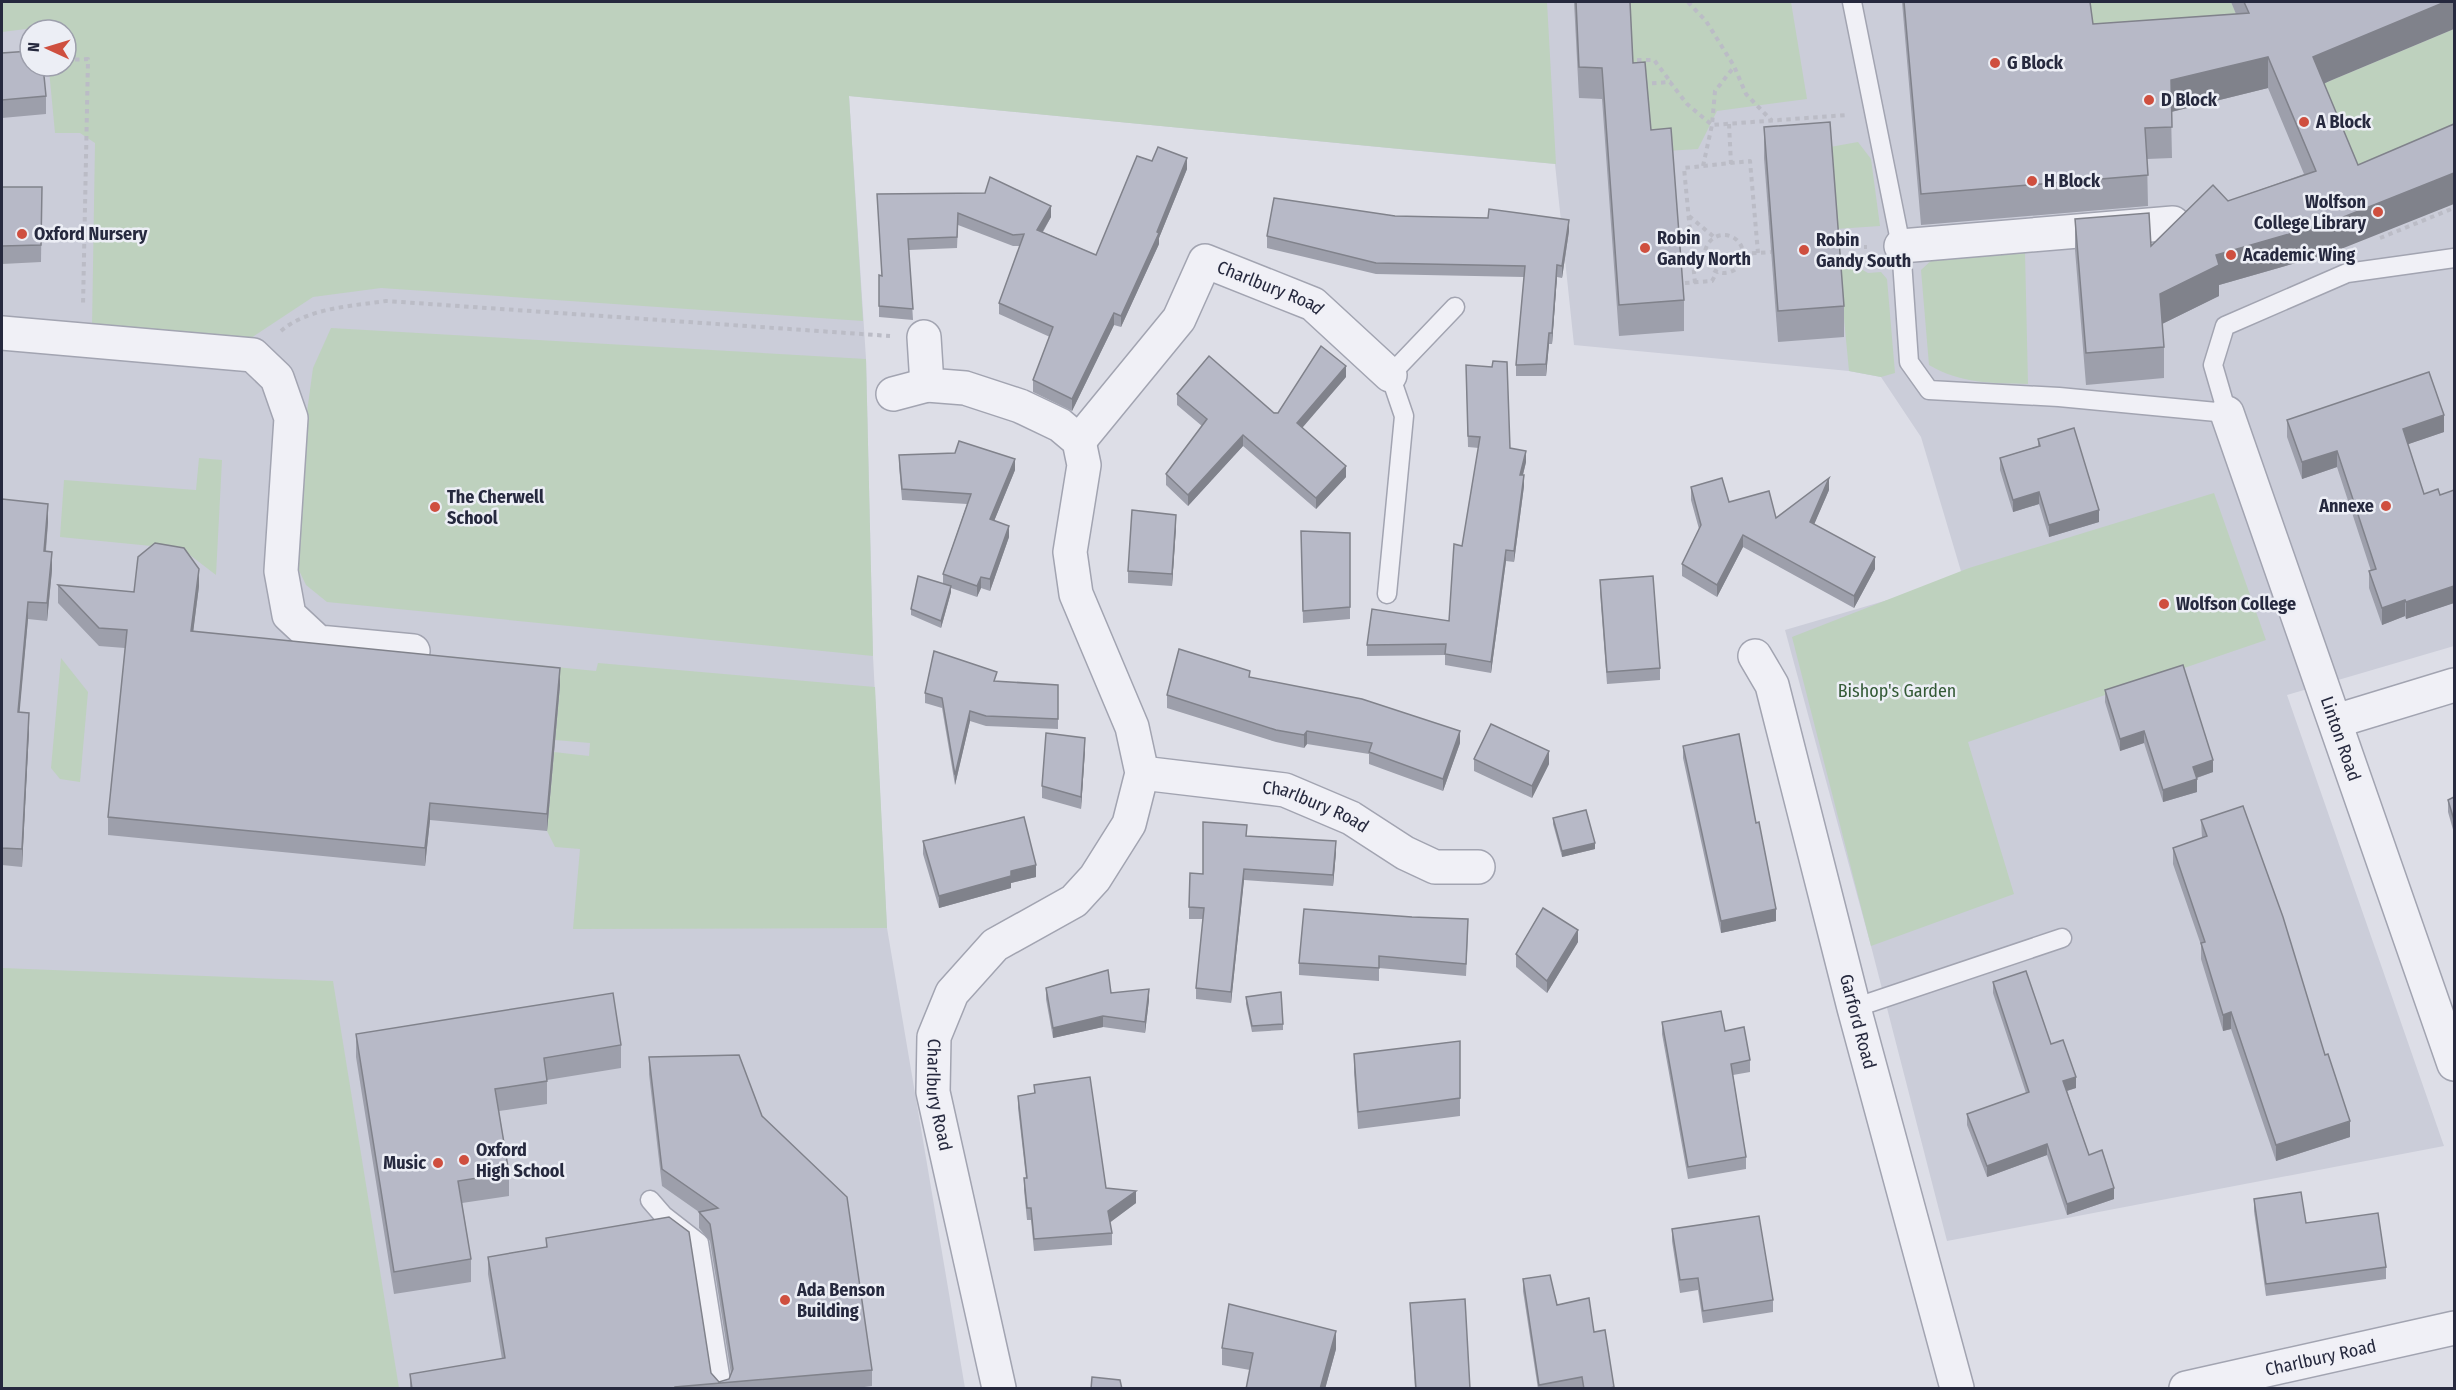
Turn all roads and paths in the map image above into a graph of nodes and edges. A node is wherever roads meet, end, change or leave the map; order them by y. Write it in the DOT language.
graph roads {
  1 [pos="1688,2"];
  2 [pos="1852,2"];
  3 [pos="78,59"];
  4 [pos="1625,60"];
  5 [pos="1734,66"];
  6 [pos="1670,82"];
  7 [pos="1633,85"];
  8 [pos="1875,112"];
  9 [pos="1772,121"];
  10 [pos="1729,124"];
  11 [pos="1712,125"];
  12 [pos="1731,164"];
  13 [pos="1703,166"];
  14 [pos="2454,208"];
  15 [pos="1689,216"];
  16 [pos="2173,223"];
  17 [pos="1714,237"];
  18 [pos="2373,240"];
  19 [pos="1900,246"];
  20 [pos="1771,252"];
  21 [pos="1758,253"];
  22 [pos="1743,254"];
  23 [pos="2454,258"];
  24 [pos="1717,272"];
  25 [pos="1685,283"];
  26 [pos="1695,283"];
  27 [pos="1455,307"];
  28 [pos="2,333"];
  29 [pos="863,335"];
  30 [pos="924,337"];
  31 [pos="82,340"];
  32 [pos="253,355"];
  33 [pos="1390,375"];
  34 [pos="927,386"];
  35 [pos="892,394"];
  36 [pos="2227,413"];
  37 [pos="1079,441"];
  38 [pos="1387,594"];
  39 [pos="413,651"];
  40 [pos="1755,656"];
  41 [pos="2454,685"];
  42 [pos="2336,721"];
  43 [pos="1142,773"];
  44 [pos="1478,867"];
  45 [pos="2062,938"];
  46 [pos="1854,1008"];
  47 [pos="2454,1064"];
  48 [pos="650,1200"];
  49 [pos="2454,1328"];
  50 [pos="2273,1379"];
  51 [pos="722,1389"];
  52 [pos="999,1389"];
  53 [pos="1957,1389"];
  54 [pos="2186,1389"];
  1 -- 5 [label="path"];
  2 -- 8 [label="lane"];
  3 -- 31 [label="path"];
  4 -- 6 [label="path"];
  5 -- 9 [label="path"];
  5 -- 11 [label="path"];
  6 -- 7 [label="path"];
  6 -- 11 [label="path"];
  8 -- 9 [label="path"];
  8 -- 19 [label="lane"];
  9 -- 10 [label="path"];
  10 -- 11 [label="path"];
  10 -- 12 [label="path"];
  11 -- 13 [label="path"];
  12 -- 13 [label="path"];
  12 -- 21 [label="path"];
  13 -- 15 [label="path"];
  14 -- 18 [label="path"];
  15 -- 17 [label="path"];
  15 -- 26 [label="path"];
  16 -- 19 [label="street"];
  17 -- 22 [label="path"];
  17 -- 24 [label="path"];
  19 -- 36 [label="lane"];
  20 -- 21 [label="path"];
  21 -- 22 [label="path"];
  22 -- 24 [label="path"];
  23 -- 36 [label="lane"];
  24 -- 26 [label="path"];
  25 -- 26 [label="path"];
  27 -- 33 [label="lane"];
  28 -- 31 [label="street"];
  29 -- 32 [label="path"];
  30 -- 34 [label="street"];
  31 -- 32 [label="street"];
  32 -- 39 [label="street"];
  33 -- 37 [label="street, Charlbury Road"];
  33 -- 38 [label="lane"];
  34 -- 35 [label="street"];
  34 -- 37 [label="street"];
  36 -- 42 [label="street, Linton Road"];
  37 -- 43 [label="street, Charlbury Road"];
  40 -- 46 [label="street, Garford Road"];
  41 -- 42 [label="street"];
  42 -- 47 [label="street, Linton Road"];
  43 -- 44 [label="street, Charlbury Road"];
  43 -- 52 [label="street, Charlbury Road"];
  45 -- 46 [label="lane"];
  46 -- 53 [label="street, Garford Road"];
  48 -- 51 [label="lane"];
  49 -- 50 [label="street, Charlbury Road"];
  50 -- 54 [label="street, Charlbury Road"];
}
